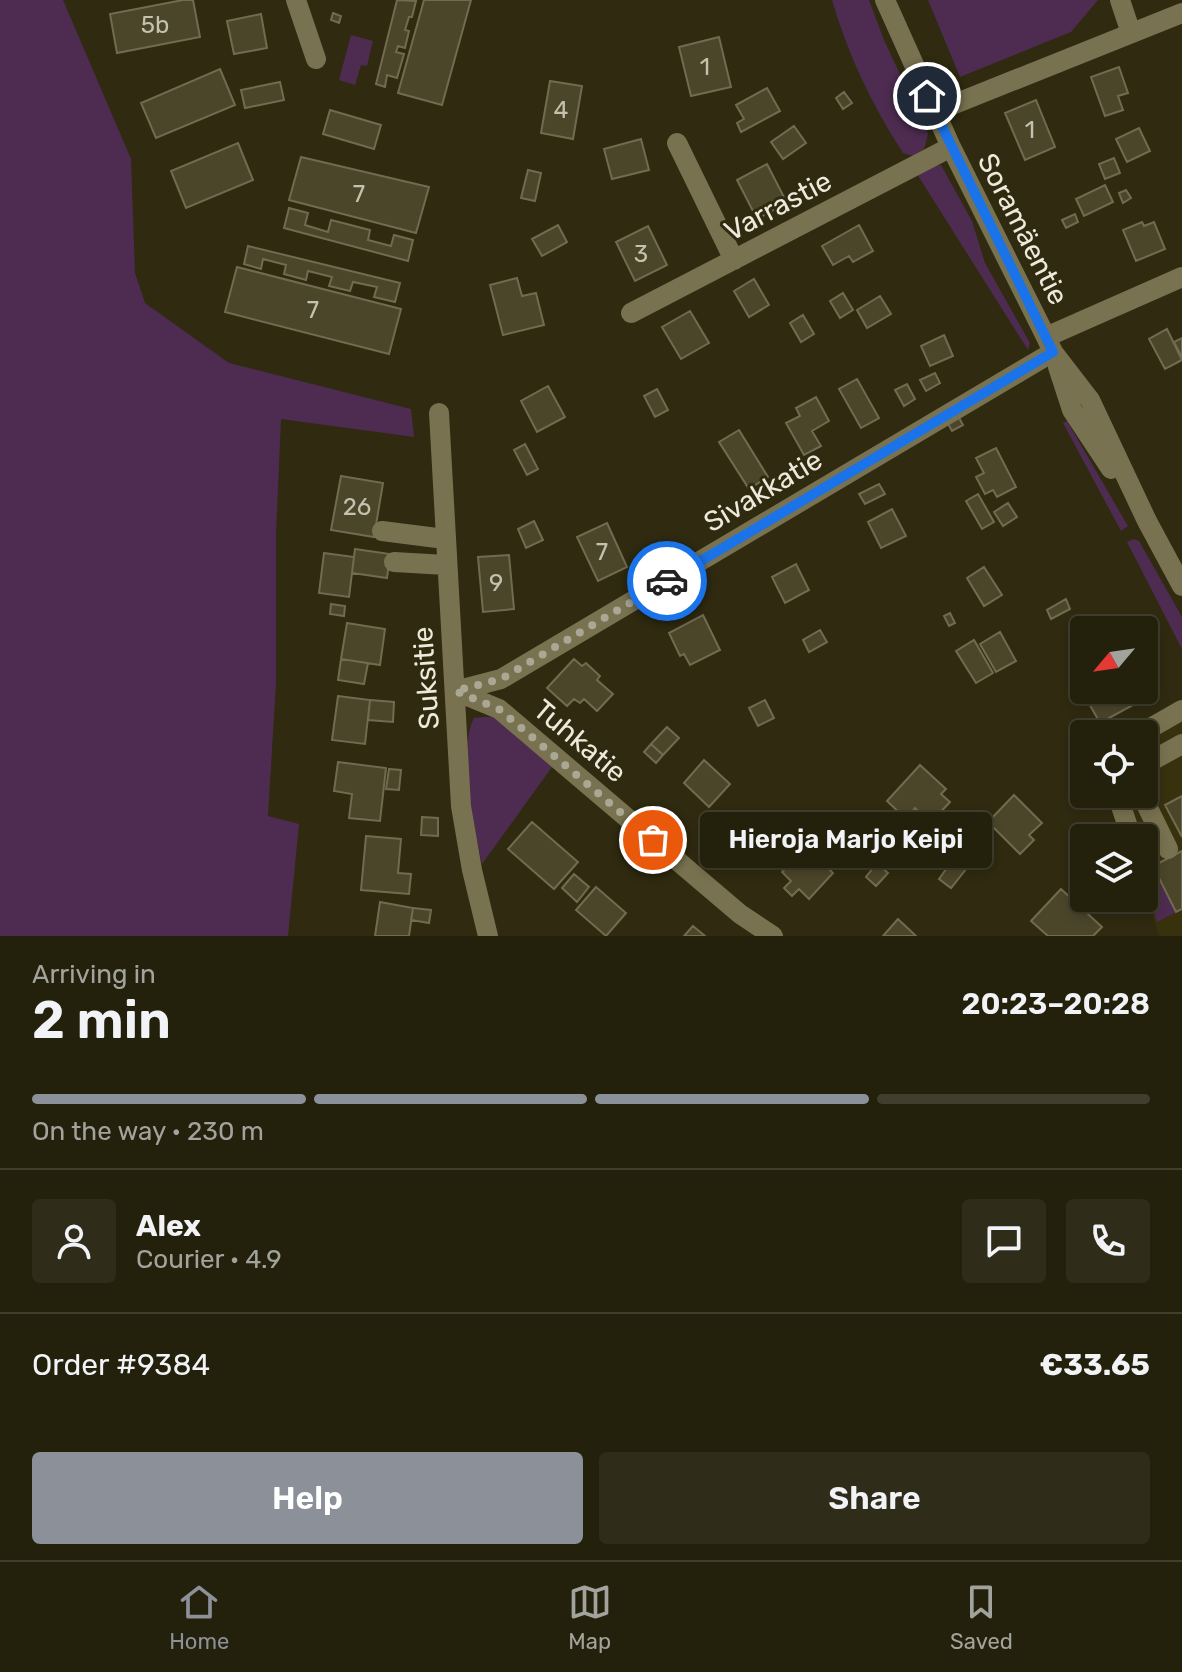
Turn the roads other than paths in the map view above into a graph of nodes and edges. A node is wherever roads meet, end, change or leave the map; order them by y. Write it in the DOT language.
graph roads {
  1 [pos="296,0"];
  2 [pos="885,0"];
  3 [pos="1120,0"];
  4 [pos="1182,13"];
  5 [pos="1131,33"];
  6 [pos="316,59"];
  7 [pos="935,114"];
  8 [pos="677,143"];
  9 [pos="951,147"];
  10 [pos="734,260"];
  11 [pos="1182,277"];
  12 [pos="631,313"];
  13 [pos="1050,344"];
  14 [pos="439,413"];
  15 [pos="382,531"];
  16 [pos="445,539"];
  17 [pos="394,562"];
  18 [pos="446,565"];
  19 [pos="1182,585"];
  20 [pos="455,691"];
  21 [pos="1182,710"];
  22 [pos="1158,724"];
  23 [pos="1182,744"];
  24 [pos="1158,757"];
  25 [pos="1122,808"];
  26 [pos="1136,808"];
  27 [pos="1147,808"];
  28 [pos="1168,849"];
  29 [pos="488,936"];
  30 [pos="773,936"];
  1 -- 6 [label="street"];
  2 -- 7 [label="street, Soramäentie"];
  3 -- 5 [label="street"];
  4 -- 5 [label="street"];
  5 -- 7 [label="street"];
  7 -- 9 [label="street, Soramäentie"];
  8 -- 10 [label="street"];
  9 -- 10 [label="street, Varrastie"];
  9 -- 13 [label="street, Soramäentie"];
  10 -- 12 [label="street, Varrastie"];
  11 -- 13 [label="street, Sivakkatie"];
  13 -- 19 [label="street, Soramäentie"];
  13 -- 20 [label="street, Sivakkatie"];
  14 -- 16 [label="street, Suksitie"];
  15 -- 16 [label="street"];
  16 -- 18 [label="street, Suksitie"];
  17 -- 18 [label="street"];
  18 -- 20 [label="street, Suksitie"];
  20 -- 29 [label="street, Suksitie"];
  20 -- 30 [label="street, Tuhkatie"];
  21 -- 22 [label="street"];
  23 -- 24 [label="street"];
  25 -- 26 [label="street"];
  27 -- 28 [label="street"];
}
